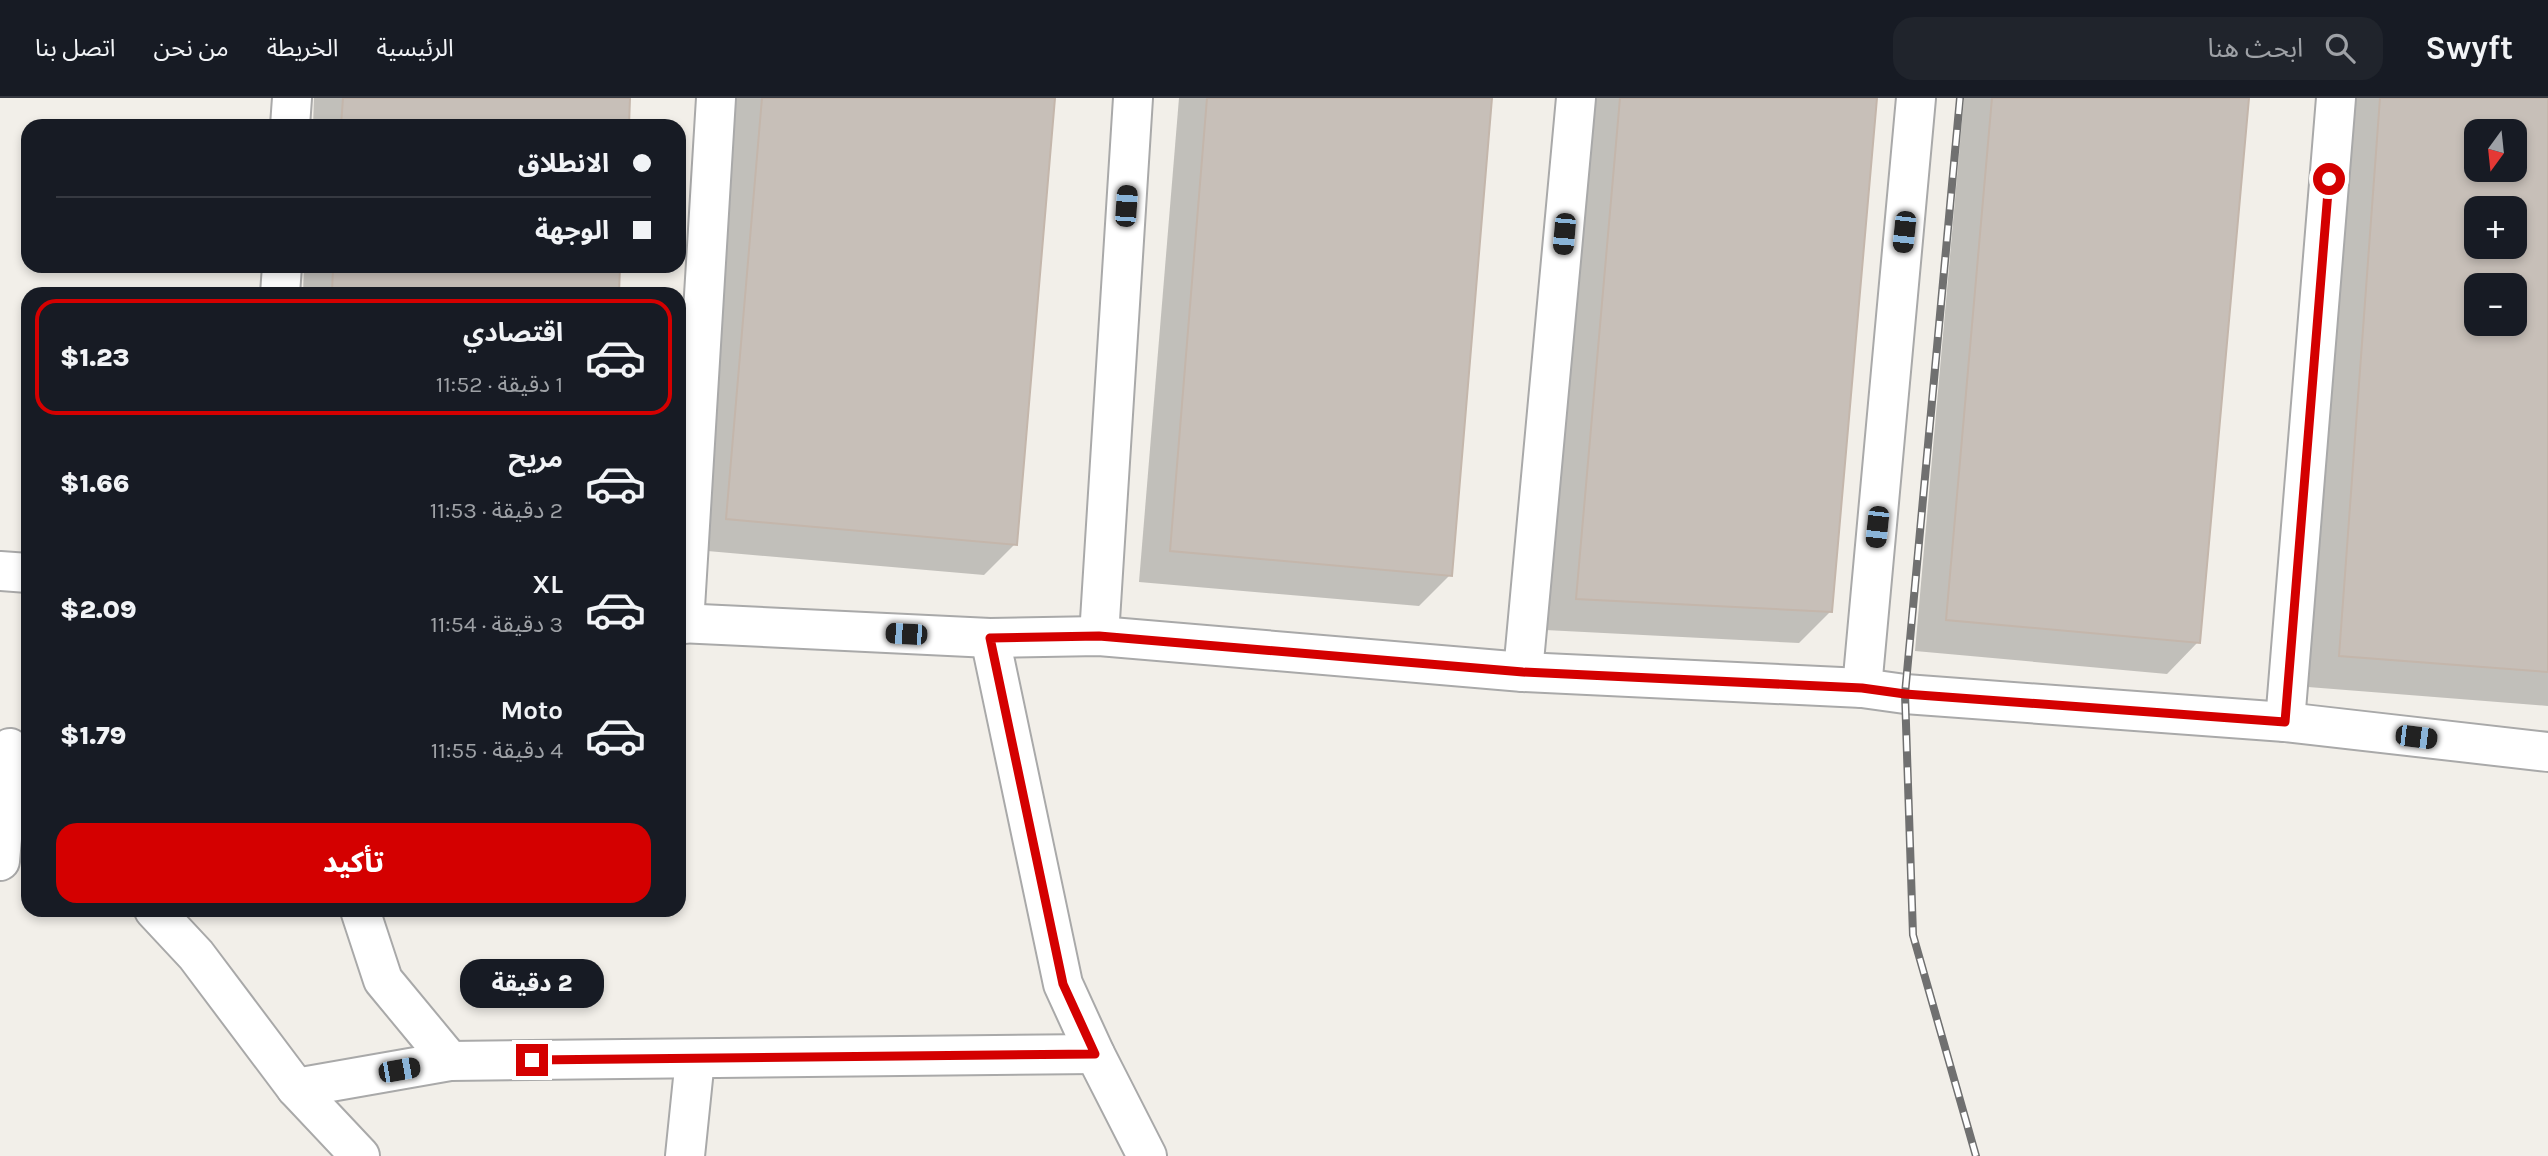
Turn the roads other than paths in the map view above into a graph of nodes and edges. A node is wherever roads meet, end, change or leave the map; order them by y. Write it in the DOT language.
graph roads {
  1 [pos="292,98"];
  2 [pos="716,98"];
  3 [pos="1133,98"];
  4 [pos="1576,98"];
  5 [pos="1916,98"];
  6 [pos="2336,98"];
  7 [pos="290,119"];
  8 [pos="686,548"];
  9 [pos="0,571"];
  10 [pos="21,572"];
  11 [pos="686,623"];
  12 [pos="1099,636"];
  13 [pos="990,638"];
  14 [pos="1523,672"];
  15 [pos="1862,688"];
  16 [pos="2285,722"];
  17 [pos="13,750"];
  18 [pos="2548,752"];
  19 [pos="0,861"];
  20 [pos="161,917"];
  21 [pos="362,917"];
  22 [pos="1095,1054"];
  23 [pos="695,1059"];
  24 [pos="450,1061"];
  25 [pos="296,1088"];
  26 [pos="360,1156"];
  27 [pos="685,1156"];
  28 [pos="1147,1156"];
  1 -- 7 [label="street"];
  2 -- 8 [label="street"];
  3 -- 12 [label="street"];
  4 -- 14 [label="street"];
  5 -- 15 [label="street"];
  6 -- 16 [label="street"];
  9 -- 10 [label="street"];
  11 -- 13 [label="street"];
  12 -- 13 [label="street"];
  12 -- 14 [label="street"];
  13 -- 22 [label="street"];
  14 -- 15 [label="street"];
  15 -- 16 [label="street"];
  16 -- 18 [label="street"];
  17 -- 19 [label="street"];
  20 -- 25 [label="street"];
  21 -- 24 [label="street"];
  22 -- 23 [label="street"];
  22 -- 28 [label="street"];
  23 -- 24 [label="street"];
  23 -- 27 [label="street"];
  24 -- 25 [label="street"];
  25 -- 26 [label="street"];
}
